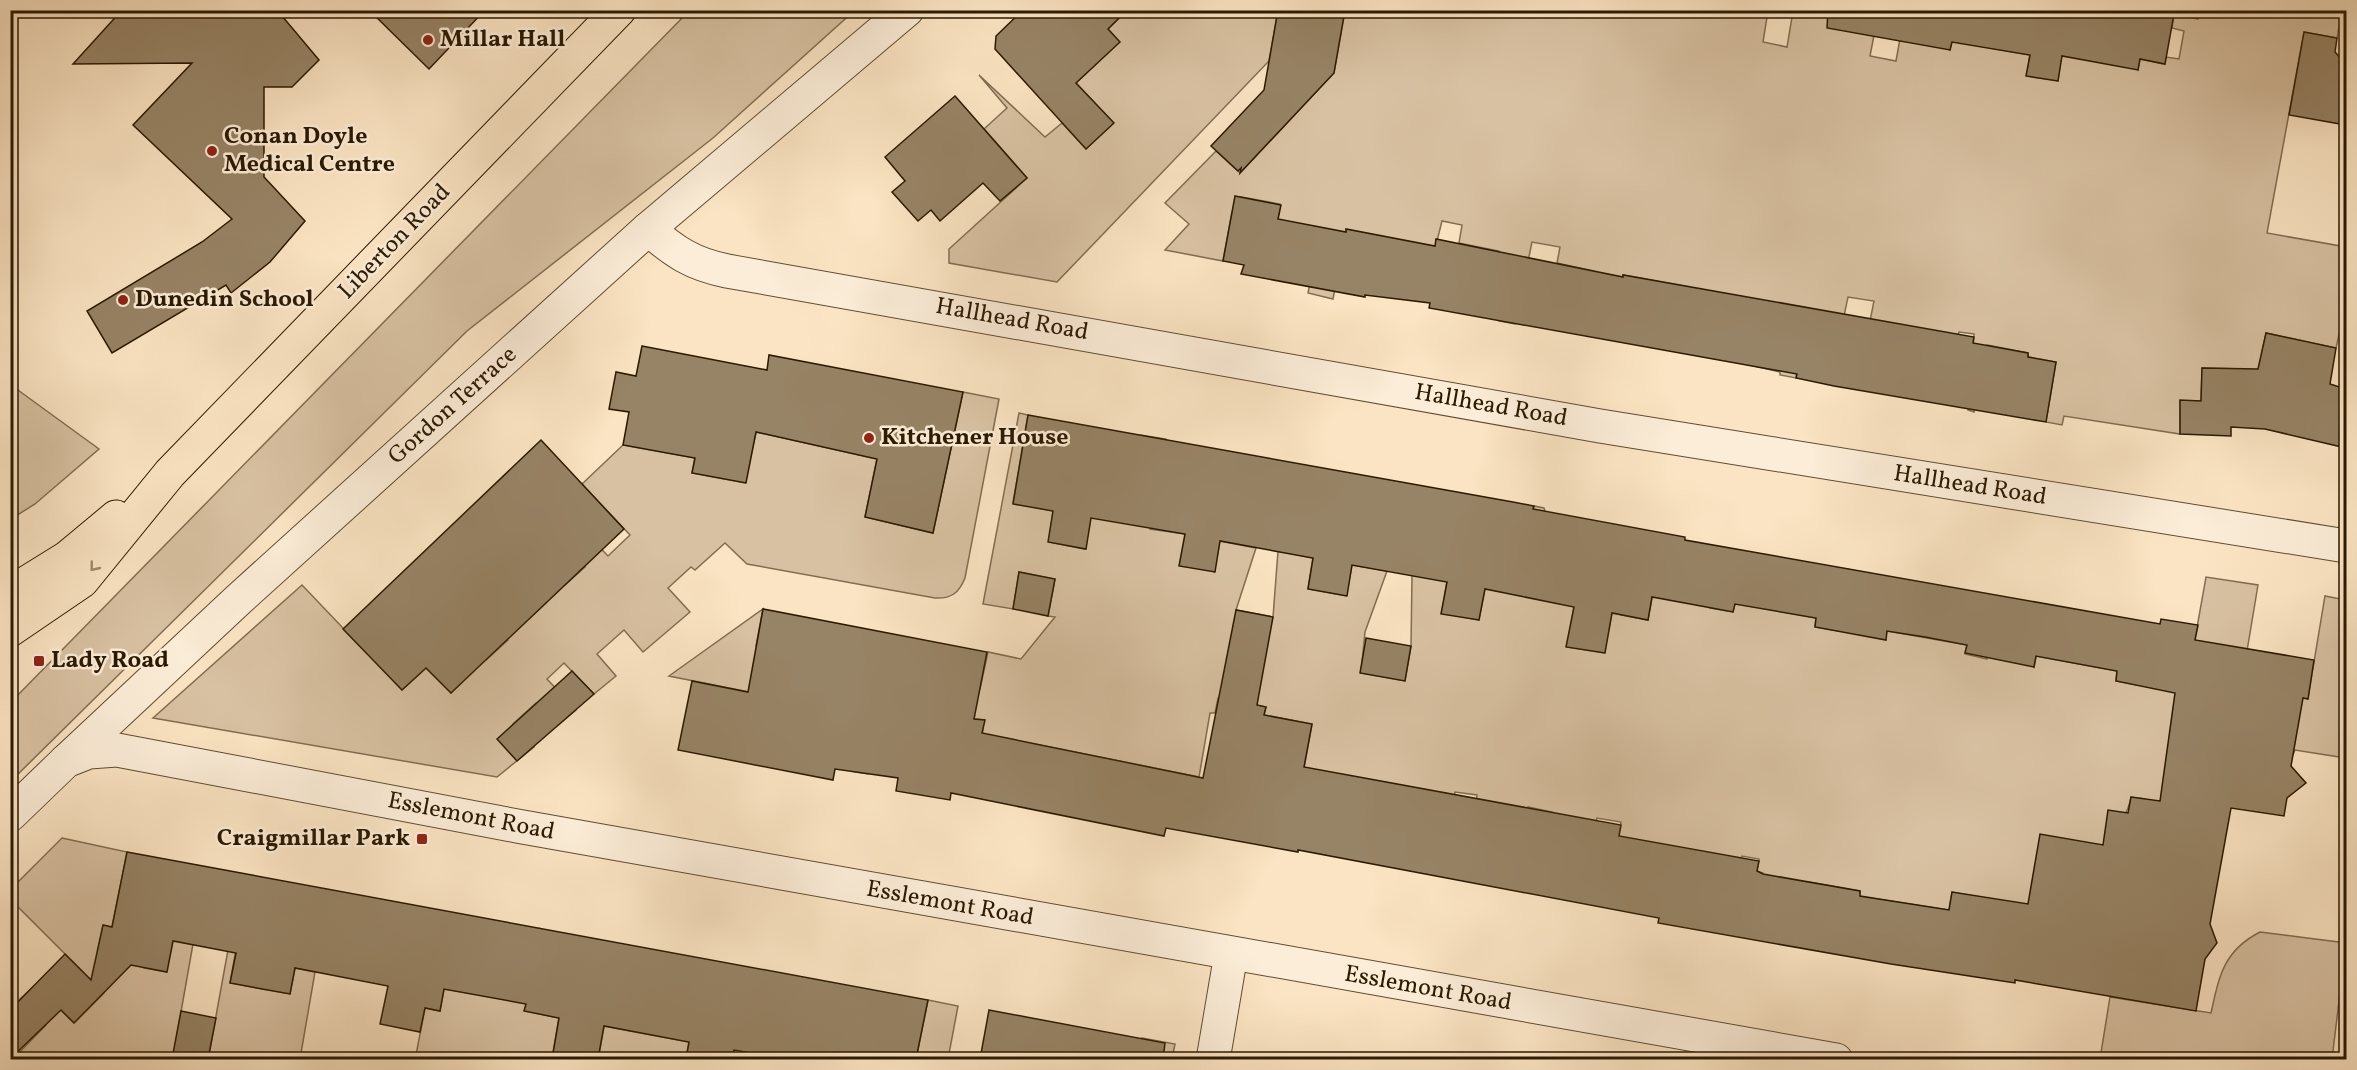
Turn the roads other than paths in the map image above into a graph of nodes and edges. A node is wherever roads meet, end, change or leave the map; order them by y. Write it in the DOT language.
graph roads {
  1 [pos="619,10"];
  2 [pos="907,10"];
  3 [pos="648,229"];
  4 [pos="171,473"];
  5 [pos="2346,546"];
  6 [pos="10,593"];
  7 [pos="10,630"];
  8 [pos="66,761"];
  9 [pos="10,815"];
  10 [pos="1231,954"];
  11 [pos="1214,1059"];
  12 [pos="1836,1059"];
  1 -- 4 [label="main road, Liberton Road"];
  2 -- 3 [label="street, Gordon Terrace"];
  3 -- 5 [label="street, Hallhead Road"];
  3 -- 8 [label="street, Gordon Terrace"];
  4 -- 6 [label="main road, Liberton Road"];
  4 -- 7 [label="main road, Liberton Road, one-way"];
  8 -- 9 [label="street, Gordon Terrace"];
  8 -- 10 [label="street, Esslemont Road"];
  10 -- 11 [label="street"];
  10 -- 12 [label="street, Esslemont Road"];
}
